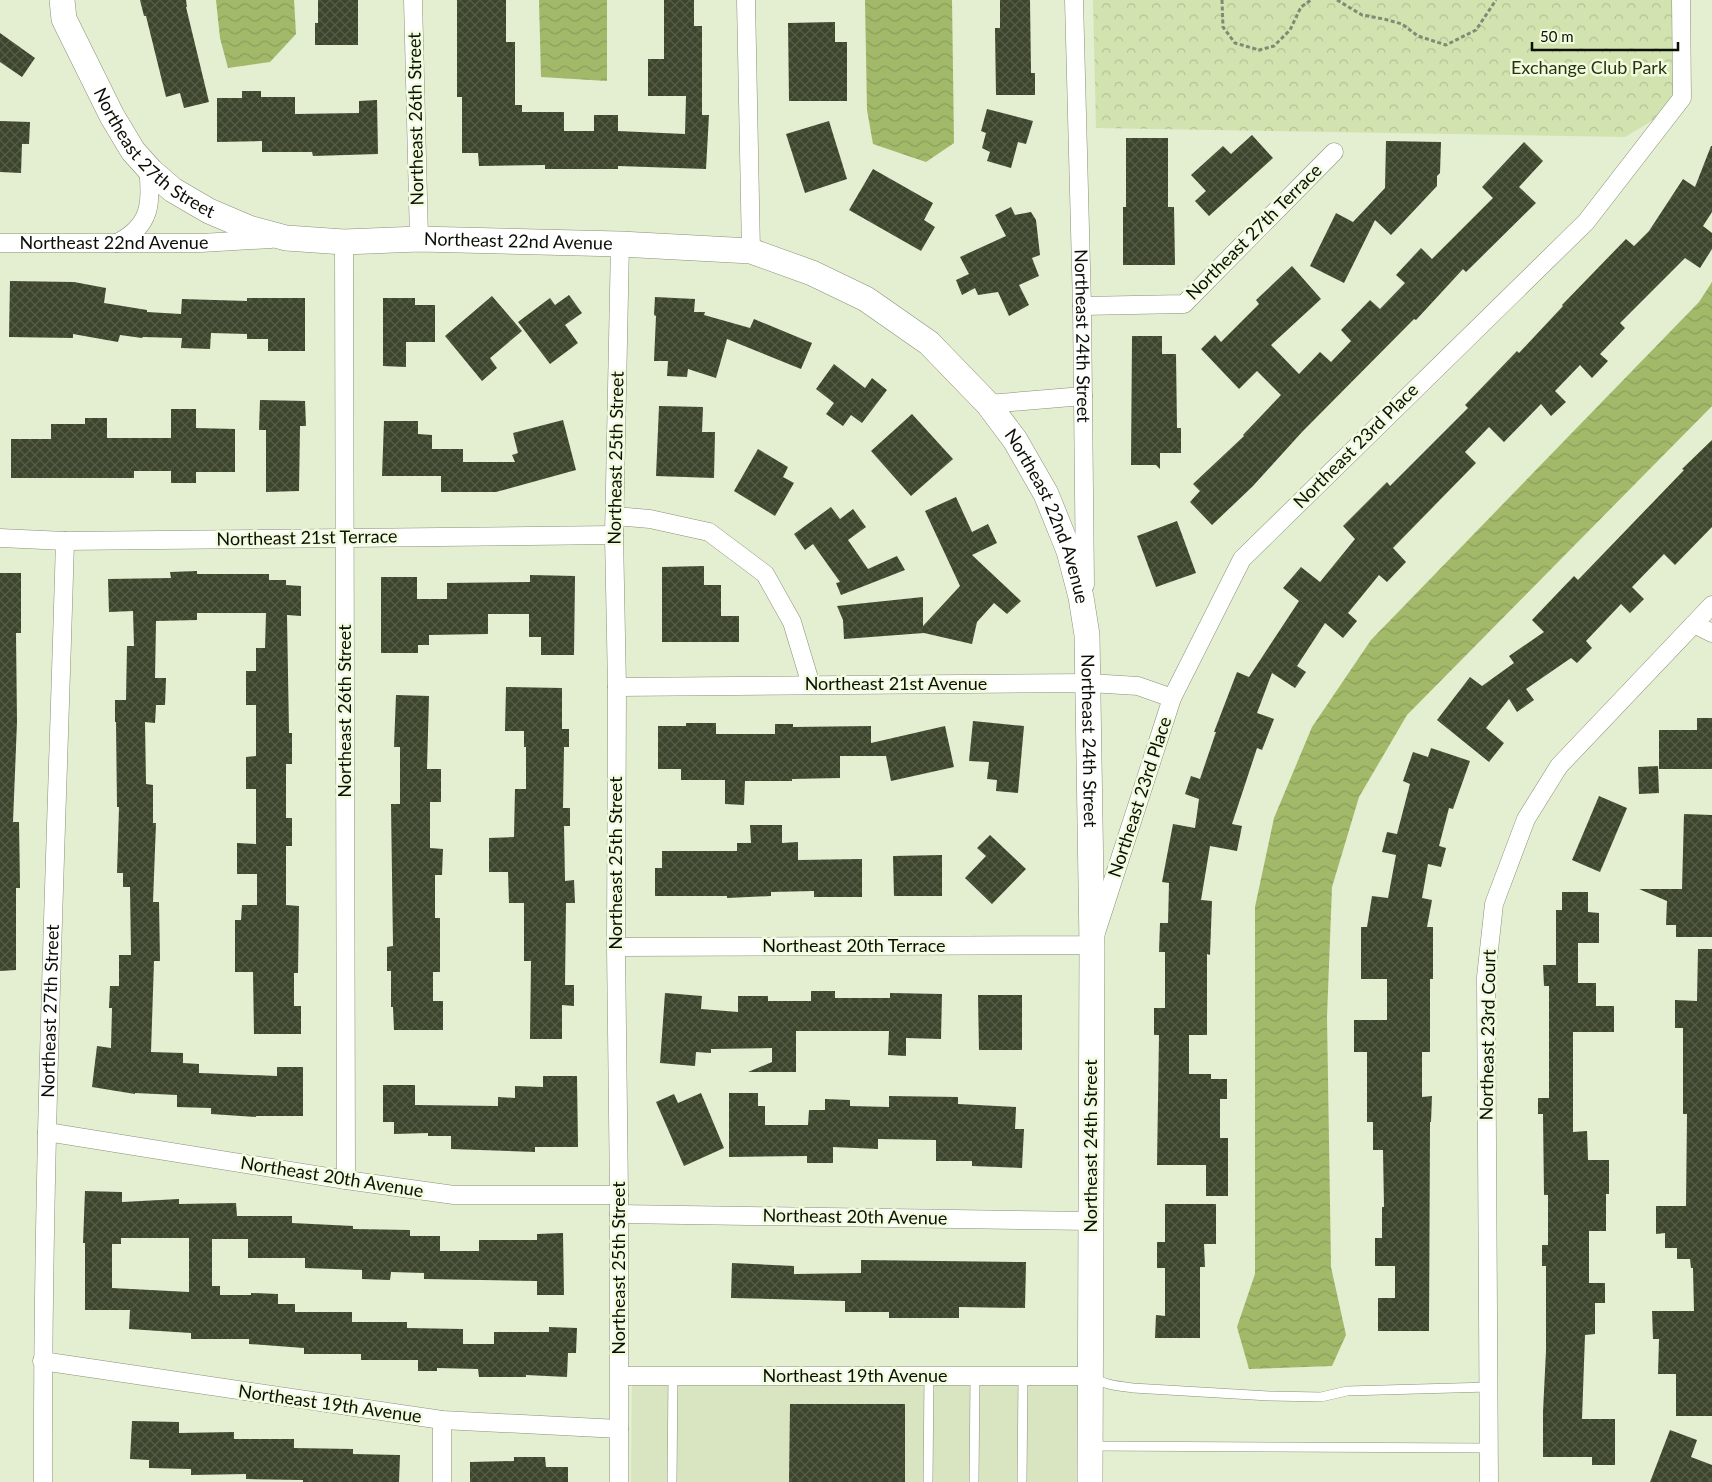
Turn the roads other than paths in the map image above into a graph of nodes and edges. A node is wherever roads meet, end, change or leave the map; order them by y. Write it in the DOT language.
graph roads {
  1 [pos="42,0"];
  2 [pos="413,0"];
  3 [pos="746,0"];
  4 [pos="1074,0"];
  5 [pos="1681,0"];
  6 [pos="63,10"];
  7 [pos="1334,152"];
  8 [pos="148,168"];
  9 [pos="286,238"];
  10 [pos="419,239"];
  11 [pos="344,242"];
  12 [pos="0,243"];
  13 [pos="117,243"];
  14 [pos="620,244"];
  15 [pos="752,251"];
  16 [pos="1082,306"];
  17 [pos="1083,396"];
  18 [pos="988,404"];
  19 [pos="615,516"];
  20 [pos="614,535"];
  21 [pos="0,538"];
  22 [pos="345,538"];
  23 [pos="65,540"];
  24 [pos="1712,605"];
  25 [pos="1694,624"];
  26 [pos="1712,633"];
  27 [pos="1087,636"];
  28 [pos="1089,683"];
  29 [pos="810,685"];
  30 [pos="617,687"];
  31 [pos="1172,698"];
  32 [pos="1092,946"];
  33 [pos="616,947"];
  34 [pos="47,1132"];
  35 [pos="346,1180"];
  36 [pos="619,1195"];
  37 [pos="619,1214"];
  38 [pos="1091,1221"];
  39 [pos="42,1361"];
  40 [pos="620,1376"];
  41 [pos="673,1376"];
  42 [pos="929,1376"];
  43 [pos="975,1376"];
  44 [pos="1023,1376"];
  45 [pos="1090,1376"];
  46 [pos="1488,1387"];
  47 [pos="442,1420"];
  48 [pos="619,1428"];
  49 [pos="1090,1446"];
  50 [pos="1489,1448"];
  51 [pos="43,1482"];
  52 [pos="442,1482"];
  53 [pos="619,1482"];
  54 [pos="672,1482"];
  55 [pos="928,1482"];
  56 [pos="974,1482"];
  57 [pos="1022,1482"];
  58 [pos="1090,1482"];
  59 [pos="1489,1482"];
  1 -- 6 [label="street, Northeast 27th Street"];
  2 -- 10 [label="street, Northeast 26th Street"];
  3 -- 15 [label="street"];
  4 -- 16 [label="street, Northeast 24th Street"];
  5 -- 31 [label="street, Northeast 23rd Place"];
  6 -- 8 [label="street, Northeast 27th Street"];
  7 -- 16 [label="street, Northeast 27th Terrace"];
  8 -- 9 [label="street, Northeast 27th Street"];
  8 -- 13 [label="street"];
  9 -- 11 [label="street, Northeast 22nd Avenue"];
  9 -- 13 [label="street, Northeast 22nd Avenue"];
  10 -- 11 [label="street, Northeast 22nd Avenue"];
  10 -- 14 [label="street, Northeast 22nd Avenue"];
  11 -- 22 [label="street, Northeast 26th Street"];
  12 -- 13 [label="street, Northeast 22nd Avenue"];
  14 -- 15 [label="street, Northeast 22nd Avenue"];
  14 -- 19 [label="street, Northeast 25th Street"];
  15 -- 18 [label="street, Northeast 22nd Avenue"];
  16 -- 17 [label="street, Northeast 24th Street"];
  17 -- 18 [label="street, Northeast 22nd Avenue"];
  17 -- 27 [label="street, Northeast 24th Street"];
  18 -- 27 [label="street, Northeast 22nd Avenue"];
  19 -- 20 [label="street, Northeast 25th Street"];
  19 -- 29 [label="street"];
  20 -- 22 [label="street, Northeast 21st Terrace"];
  20 -- 30 [label="street, Northeast 25th Street"];
  21 -- 23 [label="street, Northeast 21st Terrace"];
  22 -- 23 [label="street, Northeast 21st Terrace"];
  22 -- 35 [label="street, Northeast 26th Street"];
  23 -- 34 [label="street, Northeast 27th Street"];
  24 -- 25 [label="street, Northeast 23rd Court"];
  25 -- 26 [label="street"];
  25 -- 46 [label="street, Northeast 23rd Court"];
  27 -- 28 [label="street, Northeast 24th Street"];
  28 -- 29 [label="street, Northeast 21st Avenue"];
  28 -- 31 [label="street, Northeast 21st Avenue"];
  28 -- 32 [label="street, Northeast 24th Street"];
  29 -- 30 [label="street, Northeast 21st Avenue"];
  30 -- 33 [label="street, Northeast 25th Street"];
  31 -- 32 [label="street, Northeast 23rd Place"];
  32 -- 33 [label="street, Northeast 20th Terrace"];
  32 -- 38 [label="street, Northeast 24th Street"];
  33 -- 36 [label="street, Northeast 25th Street"];
  34 -- 35 [label="street, Northeast 20th Avenue"];
  34 -- 39 [label="street, Northeast 27th Street"];
  35 -- 36 [label="street, Northeast 20th Avenue"];
  36 -- 37 [label="street, Northeast 25th Street"];
  37 -- 38 [label="street, Northeast 20th Avenue"];
  37 -- 40 [label="street, Northeast 25th Street"];
  38 -- 45 [label="street, Northeast 24th Street"];
  39 -- 47 [label="street, Northeast 19th Avenue"];
  39 -- 51 [label="street, Northeast 27th Street"];
  40 -- 41 [label="street, Northeast 19th Avenue"];
  40 -- 48 [label="street, Northeast 25th Street"];
  41 -- 42 [label="street, Northeast 19th Avenue"];
  41 -- 54 [label="lane"];
  42 -- 43 [label="street, Northeast 19th Avenue"];
  42 -- 55 [label="lane"];
  43 -- 44 [label="street, Northeast 19th Avenue"];
  43 -- 56 [label="lane"];
  44 -- 45 [label="street, Northeast 19th Avenue"];
  44 -- 57 [label="lane"];
  45 -- 46 [label="lane"];
  45 -- 49 [label="street, Northeast 24th Street"];
  46 -- 50 [label="street, Northeast 23rd Court"];
  47 -- 48 [label="street, Northeast 19th Avenue"];
  47 -- 52 [label="street"];
  48 -- 53 [label="street, Northeast 25th Street"];
  49 -- 50 [label="lane"];
  49 -- 58 [label="street, Northeast 24th Street"];
  50 -- 59 [label="street, Northeast 23rd Court"];
}
